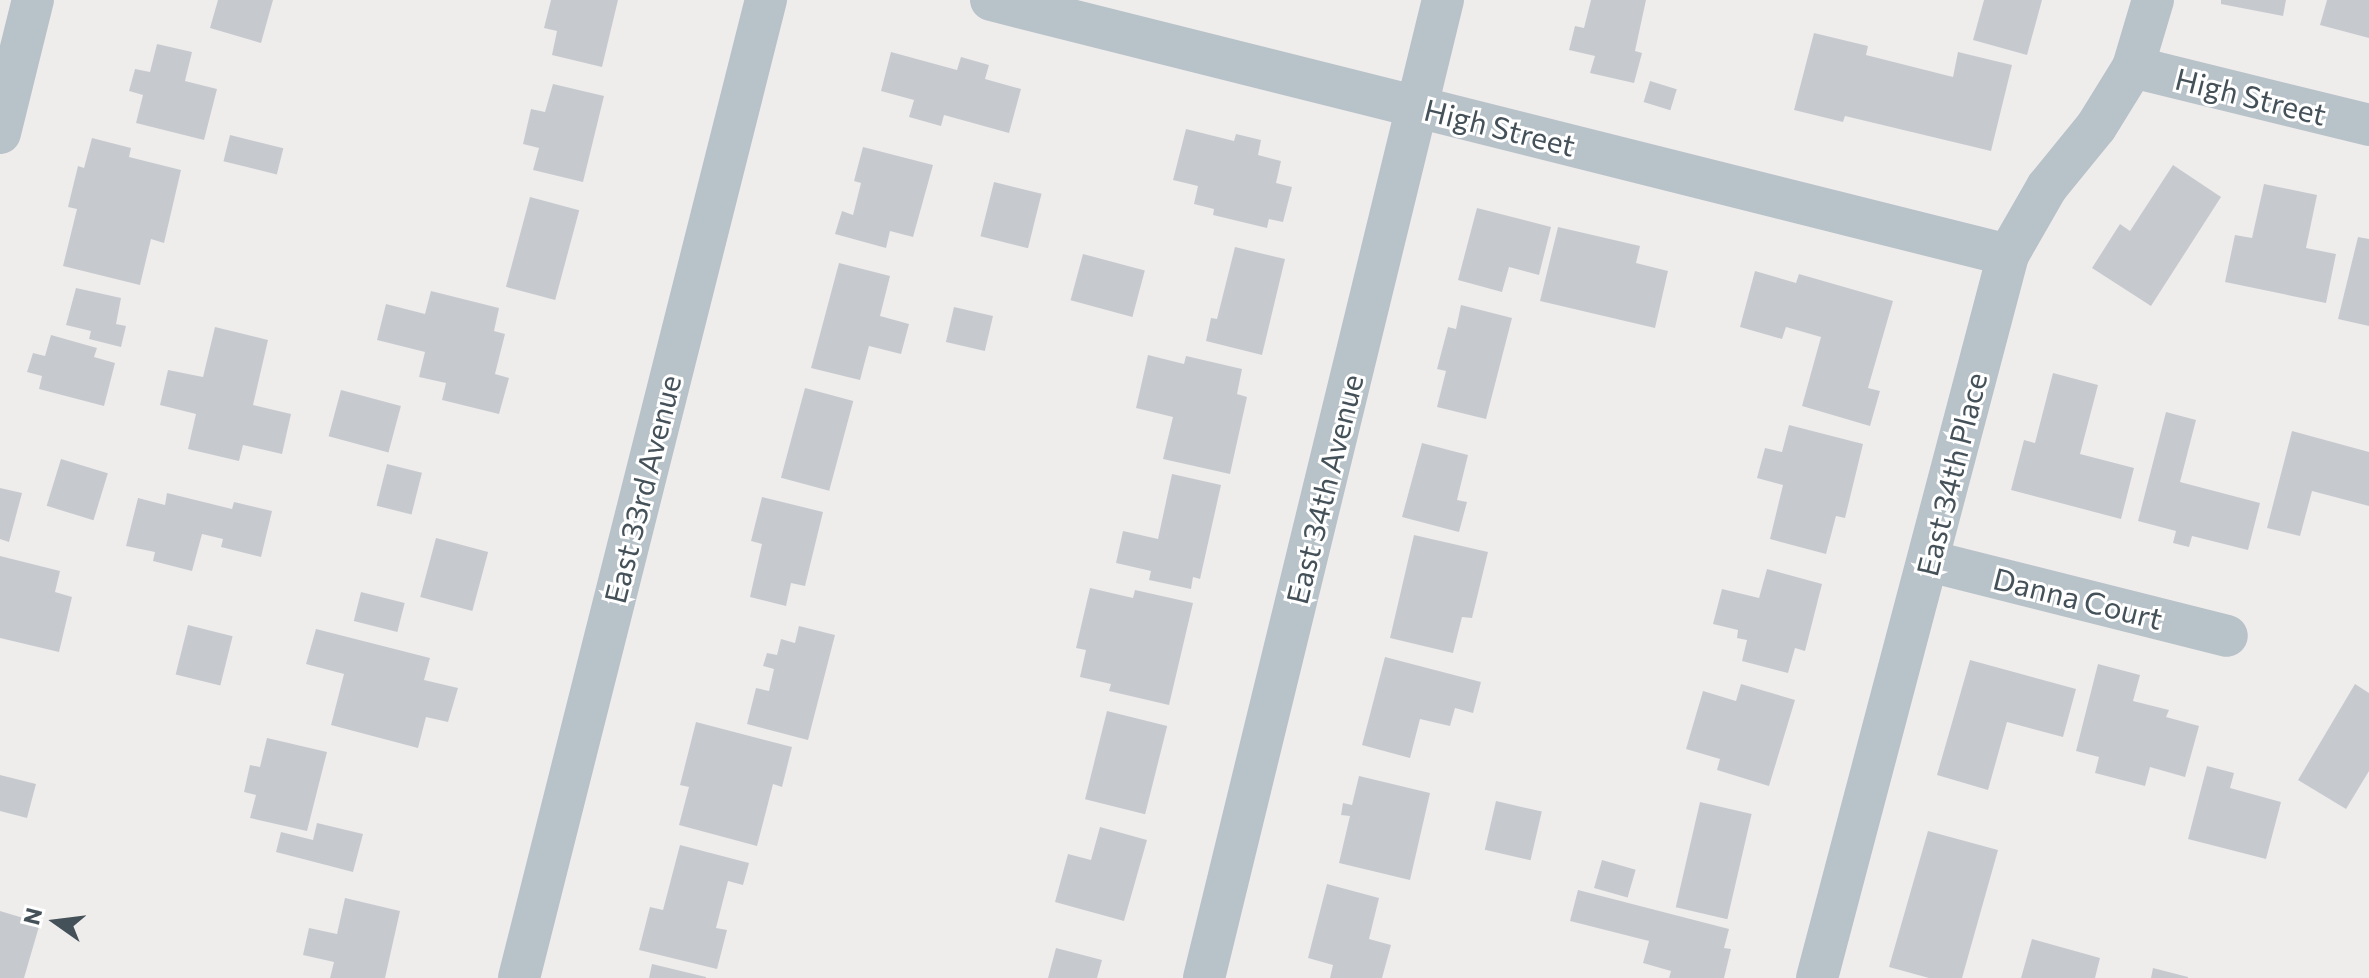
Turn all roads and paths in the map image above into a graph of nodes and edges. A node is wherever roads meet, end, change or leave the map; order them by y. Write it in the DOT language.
graph roads {
  1 [pos="33,0"];
  2 [pos="766,0"];
  3 [pos="991,0"];
  4 [pos="1443,0"];
  5 [pos="2153,0"];
  6 [pos="2133,67"];
  7 [pos="1417,107"];
  8 [pos="2369,125"];
  9 [pos="0,133"];
  10 [pos="2008,255"];
  11 [pos="1929,561"];
  12 [pos="2227,636"];
  13 [pos="519,978"];
  14 [pos="1204,978"];
  15 [pos="1817,978"];
  1 -- 9 [label="street"];
  2 -- 13 [label="street, East 33rd Avenue"];
  3 -- 7 [label="street, High Street"];
  4 -- 7 [label="street, East 34th Avenue"];
  5 -- 6 [label="street, East 34th Place"];
  6 -- 8 [label="street, High Street"];
  6 -- 10 [label="street, East 34th Place"];
  7 -- 10 [label="street, High Street"];
  7 -- 14 [label="street, East 34th Avenue"];
  10 -- 11 [label="street, East 34th Place"];
  11 -- 12 [label="street, Danna Court"];
  11 -- 15 [label="street, East 34th Place"];
}
